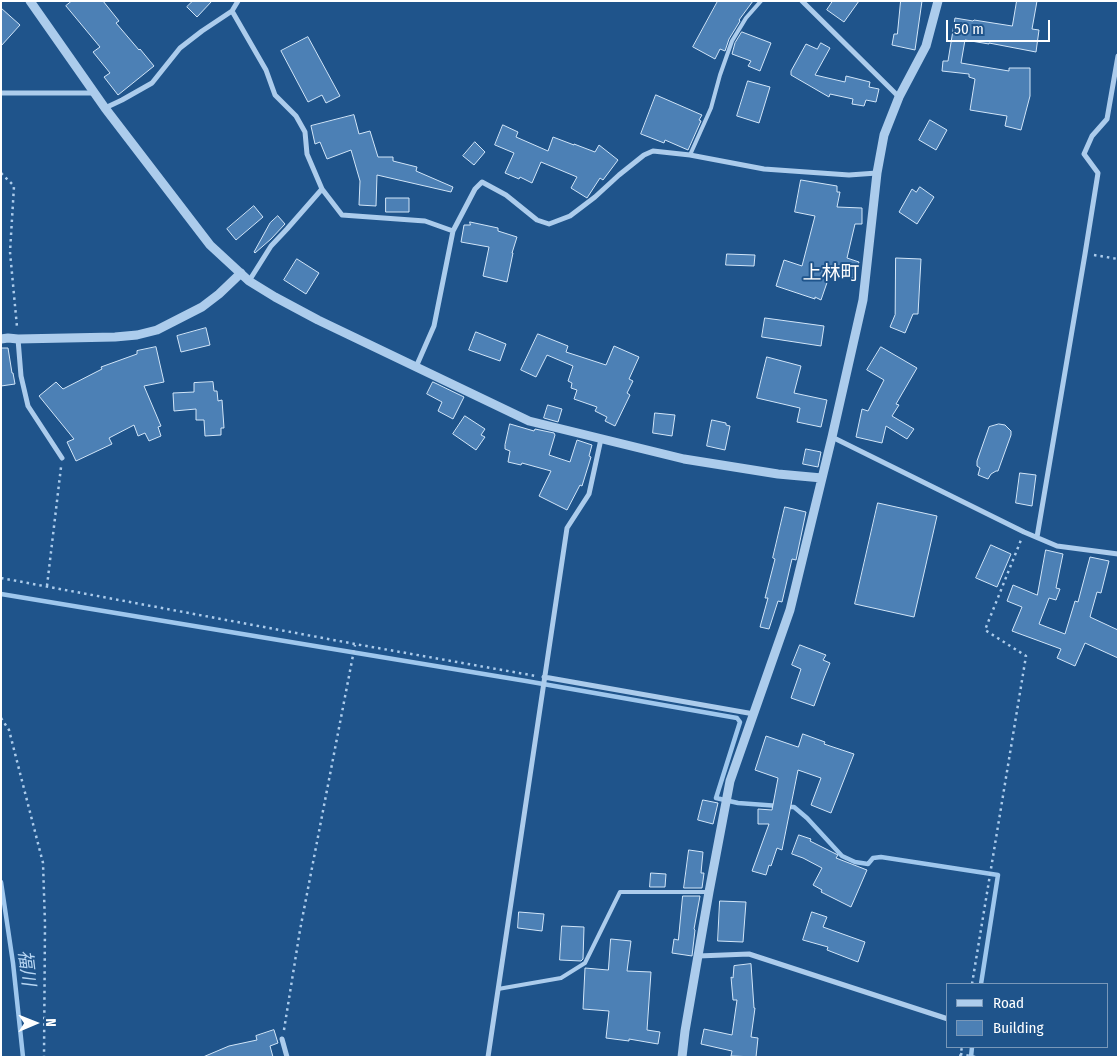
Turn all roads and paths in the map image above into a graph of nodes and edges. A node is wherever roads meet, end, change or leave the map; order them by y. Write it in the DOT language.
graph roads {
  1 [pos="30,1"];
  2 [pos="238,1"];
  3 [pos="761,1"];
  4 [pos="802,1"];
  5 [pos="938,1"];
  6 [pos="232,11"];
  7 [pos="1118,56"];
  8 [pos="1,93"];
  9 [pos="94,93"];
  10 [pos="899,97"];
  11 [pos="105,108"];
  12 [pos="690,155"];
  13 [pos="1,173"];
  14 [pos="878,173"];
  15 [pos="322,188"];
  16 [pos="452,231"];
  17 [pos="1085,254"];
  18 [pos="1118,259"];
  19 [pos="241,273"];
  20 [pos="249,281"];
  21 [pos="1,339"];
  22 [pos="18,339"];
  23 [pos="416,366"];
  24 [pos="832,437"];
  25 [pos="600,438"];
  26 [pos="62,458"];
  27 [pos="822,478"];
  28 [pos="1024,532"];
  29 [pos="1037,537"];
  30 [pos="1118,554"];
  31 [pos="1,578"];
  32 [pos="47,586"];
  33 [pos="355,644"];
  34 [pos="544,677"];
  35 [pos="754,714"];
  36 [pos="1,718"];
  37 [pos="709,892"];
  38 [pos="698,956"];
  39 [pos="972,983"];
  40 [pos="498,988"];
  41 [pos="946,1018"];
  42 [pos="282,1039"];
  43 [pos="960,1056"];
  44 [pos="44,1057"];
  45 [pos="287,1057"];
  46 [pos="488,1057"];
  47 [pos="682,1057"];
  48 [pos="976,1057"];
  1 -- 9 [label="street"];
  2 -- 6 [label="street"];
  3 -- 12 [label="lane"];
  4 -- 10 [label="street"];
  5 -- 10 [label="street"];
  6 -- 11 [label="street"];
  6 -- 15 [label="street"];
  7 -- 17 [label="street"];
  8 -- 9 [label="street"];
  9 -- 11 [label="street"];
  10 -- 14 [label="street"];
  11 -- 19 [label="street"];
  12 -- 14 [label="street"];
  12 -- 16 [label="street"];
  13 -- 22 [label="path"];
  14 -- 24 [label="street"];
  15 -- 16 [label="street"];
  15 -- 20 [label="street"];
  16 -- 23 [label="street"];
  17 -- 18 [label="path"];
  17 -- 29 [label="street"];
  19 -- 20 [label="street"];
  19 -- 22 [label="street"];
  20 -- 23 [label="street"];
  21 -- 22 [label="street"];
  22 -- 26 [label="street"];
  23 -- 25 [label="street"];
  24 -- 27 [label="street"];
  24 -- 28 [label="street"];
  25 -- 27 [label="street"];
  25 -- 34 [label="street"];
  26 -- 32 [label="path"];
  27 -- 35 [label="street"];
  28 -- 29 [label="street"];
  28 -- 39 [label="path"];
  29 -- 30 [label="street"];
  31 -- 32 [label="path"];
  32 -- 33 [label="path"];
  33 -- 34 [label="path"];
  33 -- 42 [label="path"];
  34 -- 35 [label="street"];
  34 -- 40 [label="street"];
  35 -- 37 [label="street"];
  36 -- 44 [label="path"];
  37 -- 38 [label="street"];
  37 -- 40 [label="lane"];
  38 -- 41 [label="street"];
  38 -- 47 [label="street"];
  40 -- 46 [label="street"];
  42 -- 45 [label="street"];
  43 -- 48 [label="path"];
}
